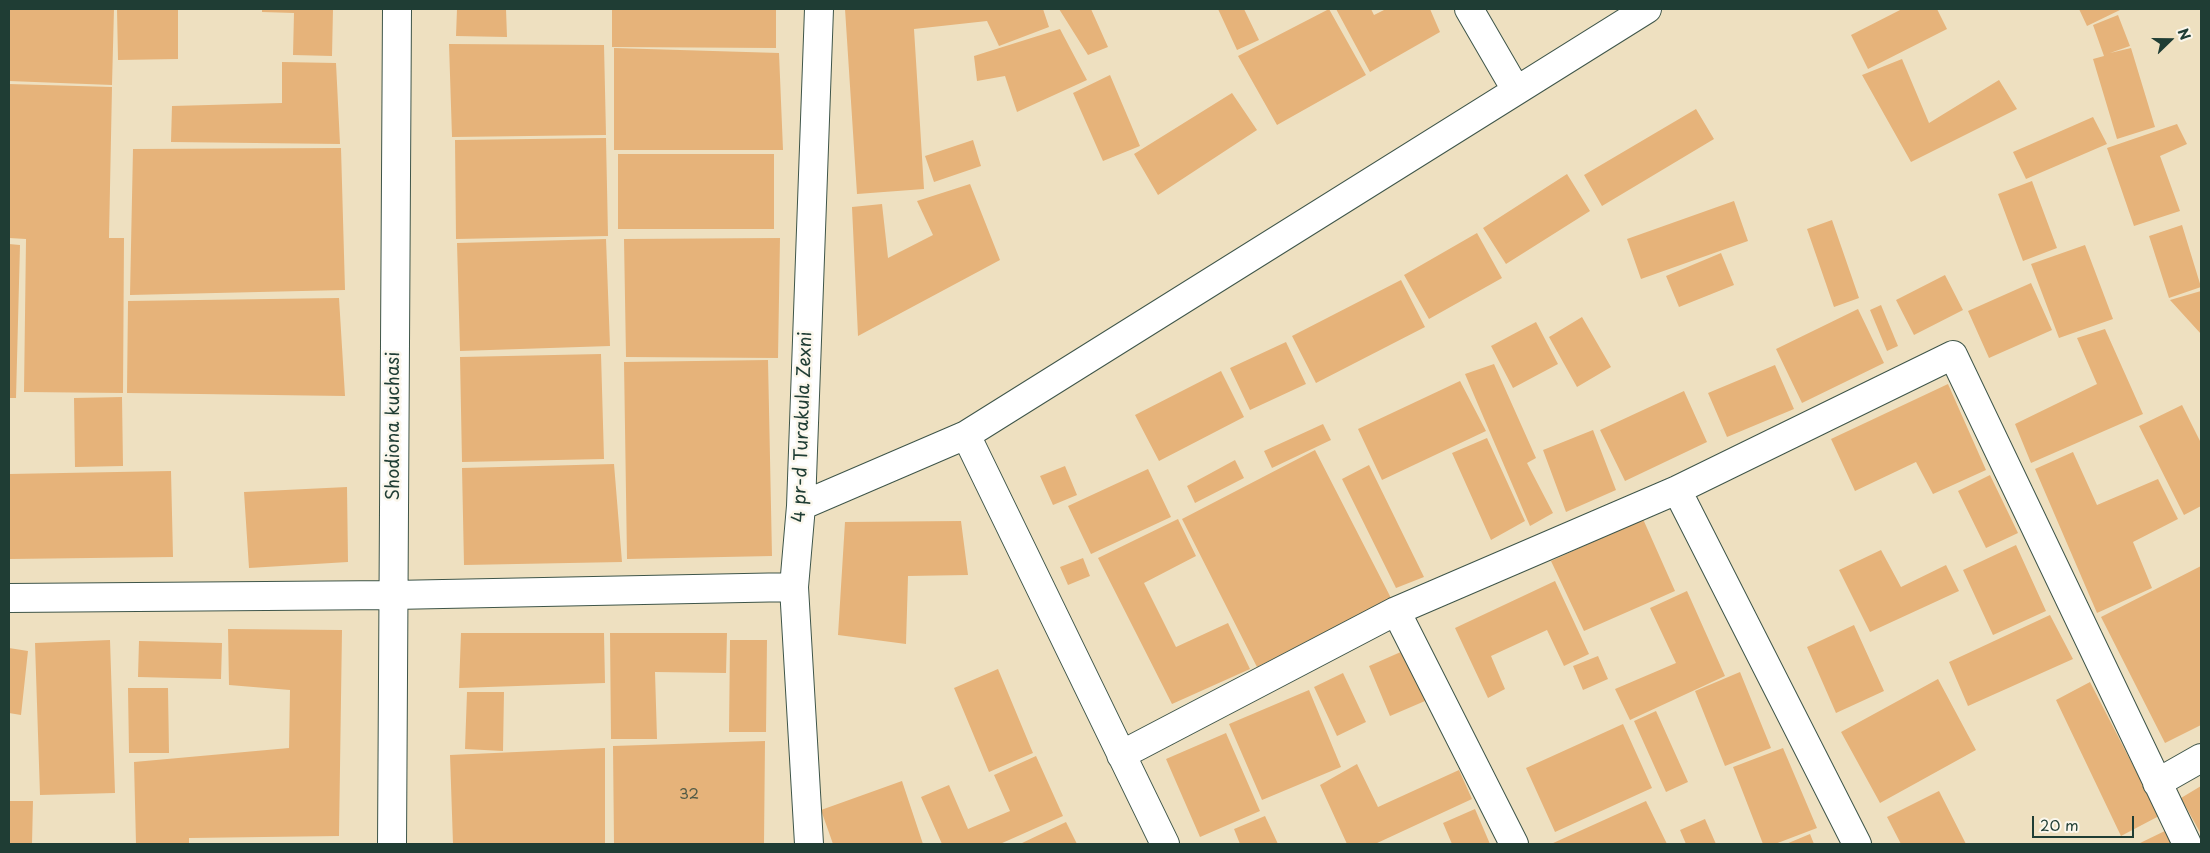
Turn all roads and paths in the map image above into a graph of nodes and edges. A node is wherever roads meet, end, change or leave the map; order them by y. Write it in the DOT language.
graph roads {
  1 [pos="397,9"];
  2 [pos="819,9"];
  3 [pos="1469,9"];
  4 [pos="1647,9"];
  5 [pos="1516,90"];
  6 [pos="966,435"];
  7 [pos="1677,490"];
  8 [pos="801,506"];
  9 [pos="794,587"];
  10 [pos="393,595"];
  11 [pos="9,598"];
  12 [pos="1396,611"];
  13 [pos="1121,755"];
  14 [pos="2201,758"];
  15 [pos="2158,784"];
  16 [pos="392,844"];
  17 [pos="809,844"];
  18 [pos="1165,844"];
  19 [pos="1514,844"];
  20 [pos="1857,844"];
  21 [pos="2188,844"];
  1 -- 10 [label="street, Shodiona kuchasi"];
  2 -- 8 [label="street, 4 pr-d Turakula Zexni"];
  3 -- 5 [label="street"];
  4 -- 5 [label="street"];
  5 -- 6 [label="street"];
  6 -- 8 [label="street"];
  6 -- 13 [label="street"];
  7 -- 12 [label="street"];
  7 -- 15 [label="street"];
  7 -- 20 [label="street"];
  8 -- 9 [label="street, 4 pr-d Turakula Zexni"];
  9 -- 10 [label="street"];
  9 -- 17 [label="street, 4 pr-d Turakula Zexni"];
  10 -- 11 [label="street"];
  10 -- 16 [label="street, Shodiona kuchasi"];
  12 -- 13 [label="street"];
  12 -- 19 [label="street"];
  13 -- 18 [label="street"];
  14 -- 15 [label="street"];
  15 -- 21 [label="street"];
}
